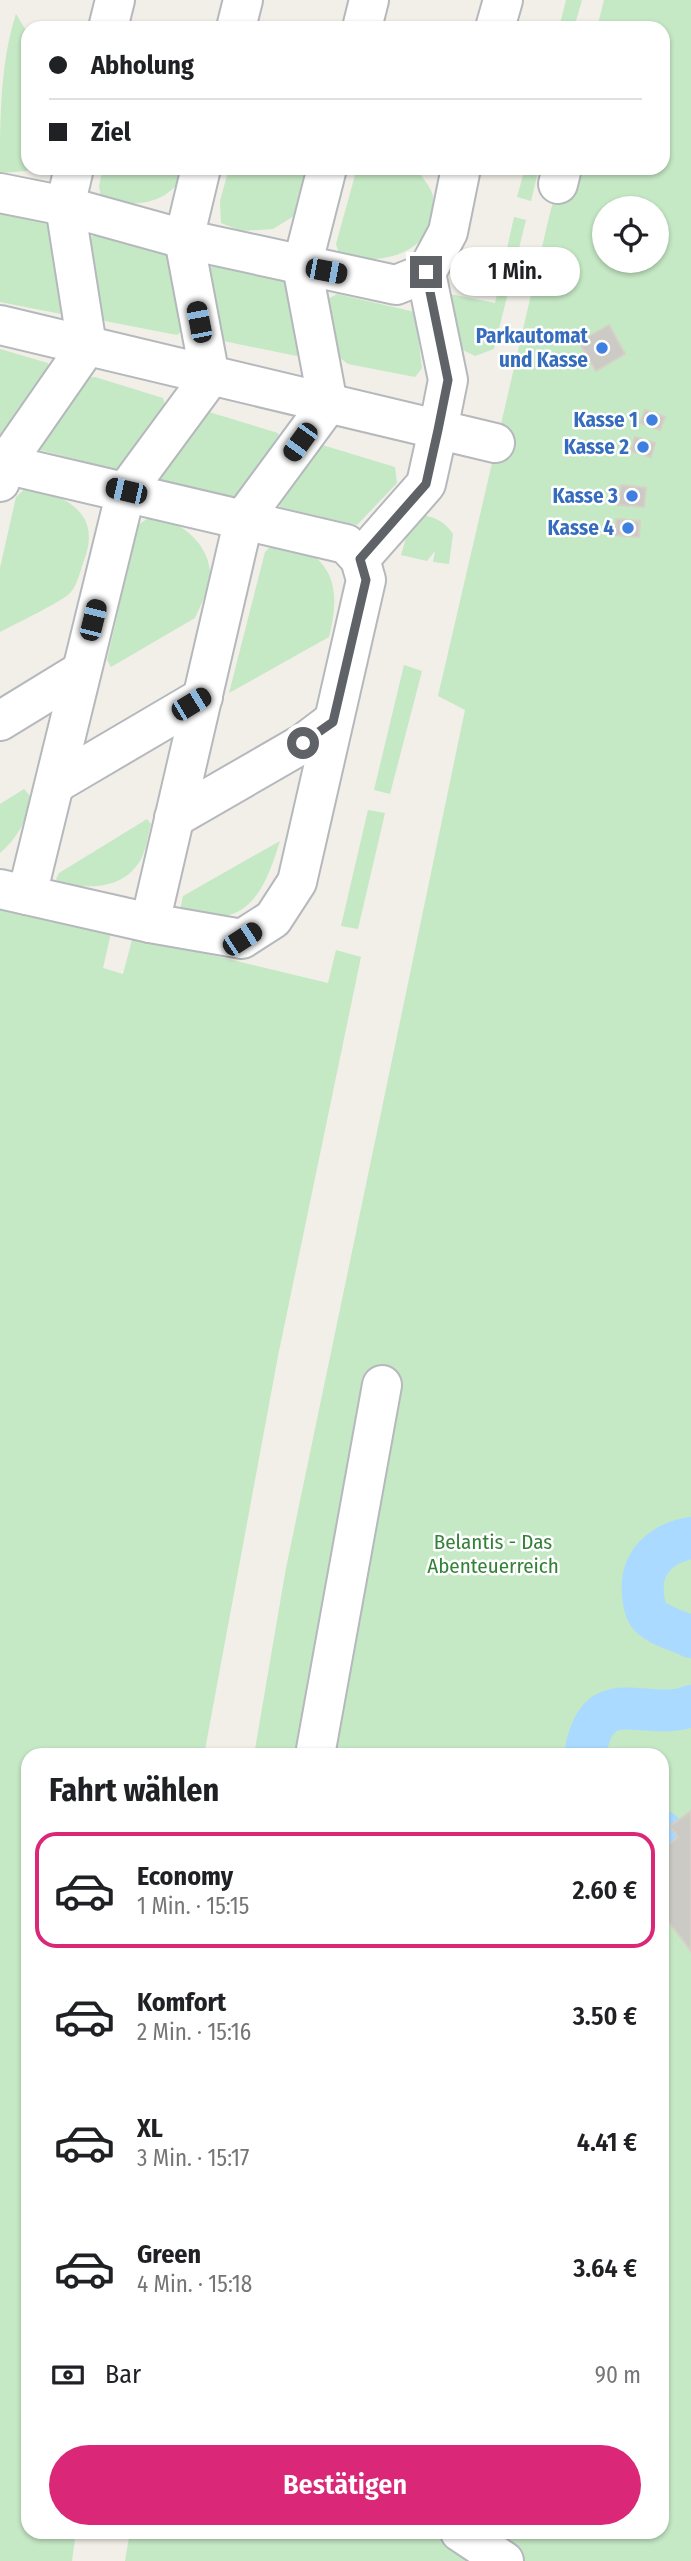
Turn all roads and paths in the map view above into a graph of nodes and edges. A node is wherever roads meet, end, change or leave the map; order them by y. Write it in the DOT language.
graph roads {
  1 [pos="115,0"];
  2 [pos="243,0"];
  3 [pos="369,0"];
  4 [pos="503,0"];
  5 [pos="110,21"];
  6 [pos="238,21"];
  7 [pos="364,21"];
  8 [pos="497,21"];
  9 [pos="72,175"];
  10 [pos="199,175"];
  11 [pos="325,175"];
  12 [pos="460,175"];
  13 [pos="0,193"];
  14 [pos="65,206"];
  15 [pos="184,239"];
  16 [pos="302,266"];
  17 [pos="426,272"];
  18 [pos="0,325"];
  19 [pos="87,346"];
  20 [pos="210,377"];
  21 [pos="328,404"];
  22 [pos="438,430"];
  23 [pos="495,443"];
  24 [pos="2,470"];
  25 [pos="126,491"];
  26 [pos="244,518"];
  27 [pos="360,559"];
  28 [pos="80,672"];
  29 [pos="203,697"];
  30 [pos="0,721"];
  31 [pos="333,722"];
  32 [pos="55,784"];
  33 [pos="174,818"];
  34 [pos="14,892"];
  35 [pos="150,923"];
  36 [pos="382,1385"];
  37 [pos="316,1748"];
  38 [pos="471,2539"];
  39 [pos="504,2561"];
  1 -- 5 [label="street"];
  2 -- 6 [label="street"];
  3 -- 7 [label="street"];
  4 -- 8 [label="street"];
  9 -- 14 [label="street"];
  10 -- 15 [label="street"];
  11 -- 16 [label="street"];
  12 -- 17 [label="street"];
  13 -- 14 [label="street"];
  14 -- 15 [label="street"];
  14 -- 19 [label="street"];
  15 -- 16 [label="street"];
  15 -- 20 [label="street"];
  16 -- 17 [label="street"];
  16 -- 21 [label="street"];
  17 -- 22 [label="street"];
  18 -- 19 [label="street"];
  19 -- 20 [label="street"];
  19 -- 24 [label="street"];
  20 -- 21 [label="street"];
  20 -- 25 [label="street"];
  21 -- 22 [label="street"];
  21 -- 26 [label="street"];
  22 -- 23 [label="street"];
  22 -- 27 [label="street"];
  24 -- 25 [label="street"];
  25 -- 26 [label="street"];
  25 -- 28 [label="street"];
  26 -- 27 [label="street"];
  26 -- 29 [label="street"];
  27 -- 31 [label="street"];
  28 -- 30 [label="street"];
  28 -- 32 [label="street"];
  29 -- 32 [label="street"];
  29 -- 33 [label="street"];
  31 -- 33 [label="street"];
  31 -- 35 [label="street"];
  32 -- 34 [label="street"];
  33 -- 35 [label="street"];
  34 -- 35 [label="street"];
  36 -- 37 [label="street"];
  38 -- 39 [label="street"];
}
